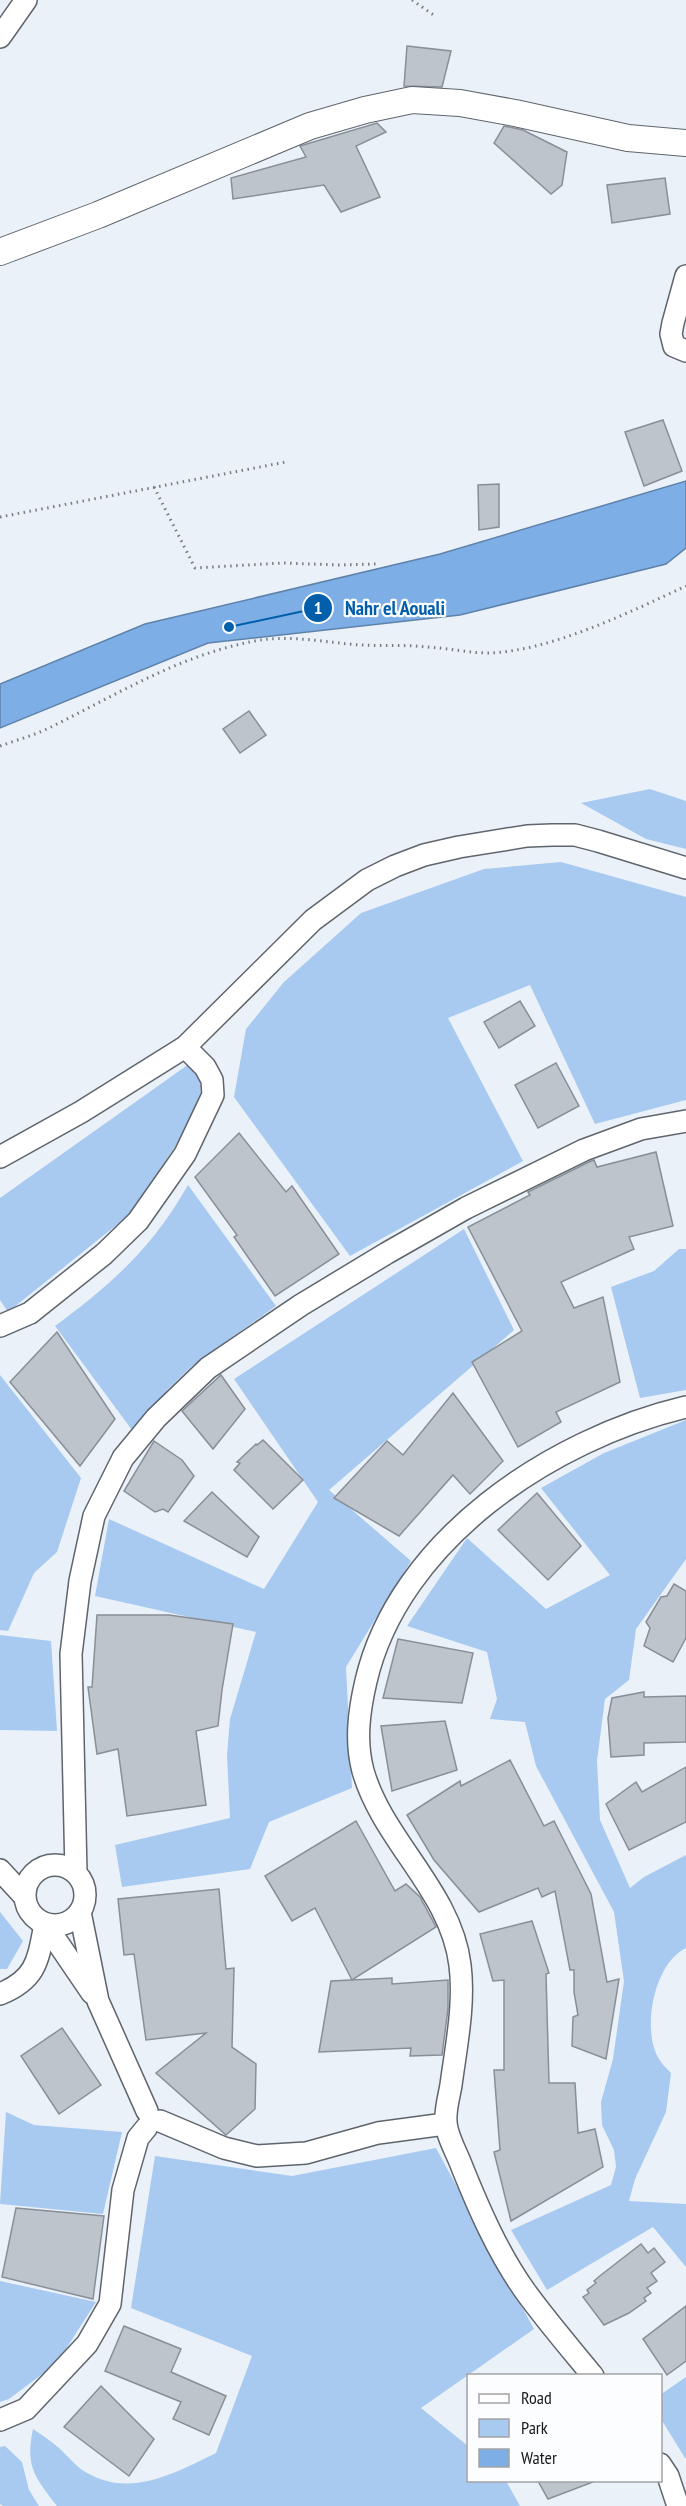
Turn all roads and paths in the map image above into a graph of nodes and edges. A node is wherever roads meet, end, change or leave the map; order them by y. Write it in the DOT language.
graph roads {
  1 [pos="26,0"];
  2 [pos="412,0"];
  3 [pos="435,16"];
  4 [pos="0,37"];
  5 [pos="686,143"];
  6 [pos="0,252"];
  7 [pos="686,276"];
  8 [pos="686,351"];
  9 [pos="286,462"];
  10 [pos="154,487"];
  11 [pos="0,517"];
  12 [pos="376,564"];
  13 [pos="686,586"];
  14 [pos="0,746"];
  15 [pos="686,868"];
  16 [pos="185,1047"];
  17 [pos="686,1121"];
  18 [pos="0,1157"];
  19 [pos="0,1326"];
  20 [pos="686,1407"];
  21 [pos="0,1870"];
  22 [pos="76,1873"];
  23 [pos="23,1895"];
  24 [pos="80,1912"];
  25 [pos="45,1924"];
  26 [pos="0,1994"];
  27 [pos="98,2001"];
  28 [pos="151,2120"];
  29 [pos="445,2124"];
  30 [pos="592,2374"];
  31 [pos="0,2420"];
  32 [pos="662,2467"];
  33 [pos="678,2506"];
  1 -- 4 [label="street"];
  2 -- 3 [label="path"];
  5 -- 6 [label="main road"];
  7 -- 8 [label="street"];
  9 -- 10 [label="path"];
  10 -- 11 [label="path"];
  10 -- 12 [label="path"];
  13 -- 14 [label="path"];
  15 -- 16 [label="street"];
  16 -- 18 [label="street"];
  16 -- 19 [label="street"];
  17 -- 22 [label="street"];
  20 -- 29 [label="street"];
  21 -- 23 [label="street"];
  22 -- 23 [label="street"];
  22 -- 24 [label="street"];
  23 -- 25 [label="street"];
  24 -- 25 [label="street"];
  24 -- 27 [label="street"];
  25 -- 26 [label="street"];
  25 -- 27 [label="street"];
  27 -- 28 [label="street"];
  28 -- 29 [label="street"];
  28 -- 31 [label="street"];
  29 -- 30 [label="street"];
  32 -- 33 [label="street"];
}
